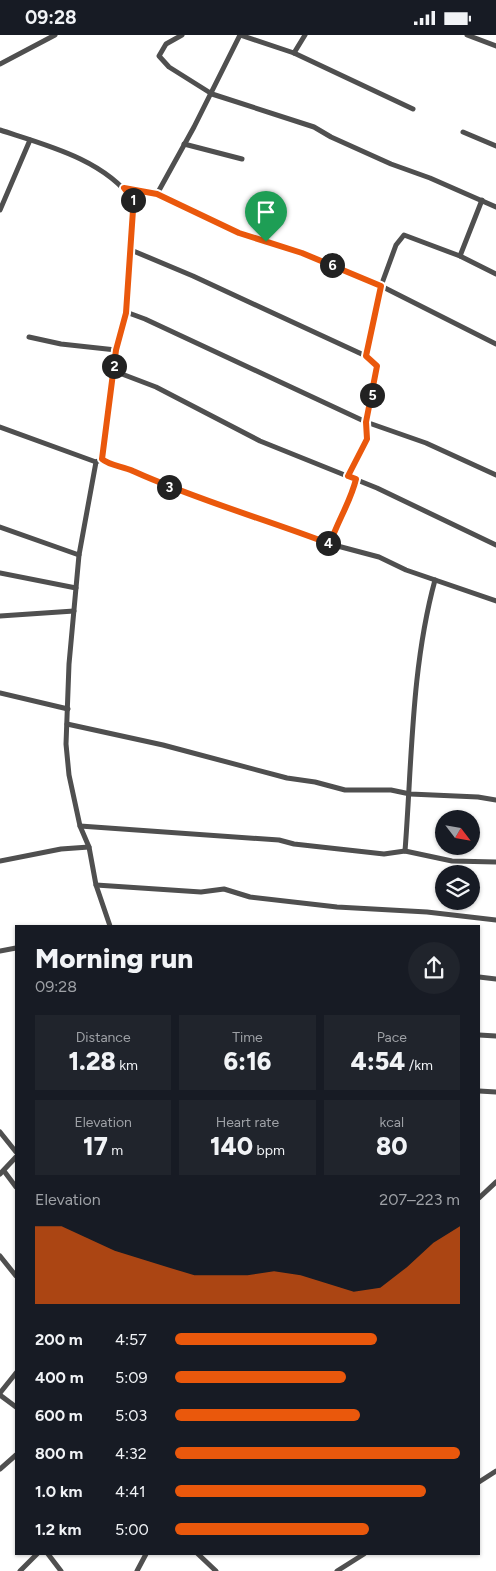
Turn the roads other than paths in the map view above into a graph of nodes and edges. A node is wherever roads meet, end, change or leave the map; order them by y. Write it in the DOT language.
graph roads {
  1 [pos="55,35"];
  2 [pos="182,35"];
  3 [pos="240,35"];
  4 [pos="304,35"];
  5 [pos="466,35"];
  6 [pos="496,46"];
  7 [pos="294,53"];
  8 [pos="0,64"];
  9 [pos="212,94"];
  10 [pos="413,109"];
  11 [pos="0,130"];
  12 [pos="463,132"];
  13 [pos="30,140"];
  14 [pos="184,144"];
  15 [pos="496,146"];
  16 [pos="242,159"];
  17 [pos="124,188"];
  18 [pos="157,194"];
  19 [pos="482,201"];
  20 [pos="496,207"];
  21 [pos="0,210"];
  22 [pos="131,250"];
  23 [pos="460,256"];
  24 [pos="496,274"];
  25 [pos="381,286"];
  26 [pos="126,313"];
  27 [pos="29,337"];
  28 [pos="496,344"];
  29 [pos="116,350"];
  30 [pos="366,356"];
  31 [pos="114,371"];
  32 [pos="366,422"];
  33 [pos="0,427"];
  34 [pos="99,460"];
  35 [pos="496,475"];
  36 [pos="348,476"];
  37 [pos="356,479"];
  38 [pos="0,527"];
  39 [pos="330,544"];
  40 [pos="496,545"];
  41 [pos="79,555"];
  42 [pos="0,573"];
  43 [pos="435,580"];
  44 [pos="76,588"];
  45 [pos="496,601"];
  46 [pos="74,611"];
  47 [pos="0,616"];
  48 [pos="0,693"];
  49 [pos="68,709"];
  50 [pos="67,724"];
  51 [pos="410,794"];
  52 [pos="496,800"];
  53 [pos="80,827"];
  54 [pos="88,847"];
  55 [pos="405,851"];
  56 [pos="0,861"];
  57 [pos="496,862"];
  58 [pos="96,885"];
  59 [pos="496,920"];
  60 [pos="110,925"];
  61 [pos="15,948"];
  62 [pos="0,951"];
  63 [pos="480,977"];
  64 [pos="496,979"];
  65 [pos="480,1035"];
  66 [pos="496,1036"];
  67 [pos="480,1091"];
  68 [pos="496,1092"];
  69 [pos="0,1132"];
  70 [pos="15,1151"];
  71 [pos="15,1158"];
  72 [pos="2,1173"];
  73 [pos="496,1183"];
  74 [pos="15,1186"];
  75 [pos="480,1198"];
  76 [pos="0,1256"];
  77 [pos="15,1275"];
  78 [pos="15,1374"];
  79 [pos="0,1394"];
  80 [pos="15,1406"];
  81 [pos="15,1456"];
  82 [pos="0,1469"];
  83 [pos="496,1471"];
  84 [pos="480,1481"];
  85 [pos="36,1555"];
  86 [pos="49,1555"];
  87 [pos="145,1555"];
  88 [pos="199,1555"];
  89 [pos="362,1555"];
  90 [pos="20,1571"];
  91 [pos="61,1571"];
  92 [pos="137,1571"];
  93 [pos="216,1571"];
  94 [pos="337,1571"];
  1 -- 8 [label="street"];
  2 -- 9 [label="street"];
  3 -- 7 [label="street"];
  3 -- 9 [label="street"];
  4 -- 7 [label="street"];
  5 -- 6 [label="street"];
  7 -- 10 [label="street"];
  9 -- 14 [label="street"];
  9 -- 19 [label="street"];
  11 -- 13 [label="street"];
  12 -- 15 [label="street"];
  13 -- 17 [label="street"];
  13 -- 21 [label="street"];
  14 -- 16 [label="street"];
  14 -- 18 [label="street"];
  17 -- 18 [label="street"];
  17 -- 22 [label="street"];
  18 -- 25 [label="street"];
  19 -- 20 [label="street"];
  19 -- 23 [label="street"];
  22 -- 26 [label="street"];
  22 -- 30 [label="street"];
  23 -- 24 [label="street"];
  23 -- 25 [label="street"];
  25 -- 28 [label="street"];
  25 -- 30 [label="street"];
  26 -- 29 [label="street"];
  26 -- 32 [label="street"];
  27 -- 29 [label="street"];
  29 -- 31 [label="street"];
  30 -- 32 [label="street"];
  31 -- 34 [label="street"];
  31 -- 36 [label="street"];
  32 -- 35 [label="street"];
  32 -- 36 [label="street"];
  33 -- 34 [label="street"];
  34 -- 39 [label="street"];
  34 -- 41 [label="street"];
  36 -- 37 [label="street"];
  37 -- 39 [label="street"];
  37 -- 40 [label="street"];
  38 -- 41 [label="street"];
  39 -- 43 [label="street"];
  41 -- 44 [label="street"];
  42 -- 44 [label="street"];
  43 -- 45 [label="street"];
  43 -- 51 [label="street"];
  44 -- 46 [label="street"];
  46 -- 47 [label="street"];
  46 -- 49 [label="street"];
  48 -- 49 [label="street"];
  49 -- 50 [label="street"];
  50 -- 51 [label="street"];
  50 -- 53 [label="street"];
  51 -- 52 [label="street"];
  51 -- 55 [label="street"];
  53 -- 54 [label="street"];
  53 -- 55 [label="street"];
  54 -- 56 [label="street"];
  54 -- 58 [label="street"];
  55 -- 57 [label="street"];
  58 -- 59 [label="street"];
  58 -- 60 [label="street"];
  61 -- 62 [label="street"];
  63 -- 64 [label="street"];
  65 -- 66 [label="street"];
  67 -- 68 [label="street"];
  69 -- 70 [label="street"];
  71 -- 72 [label="street"];
  72 -- 74 [label="street"];
  73 -- 75 [label="street"];
  76 -- 77 [label="street"];
  78 -- 79 [label="street"];
  79 -- 80 [label="street"];
  81 -- 82 [label="street"];
  83 -- 84 [label="street"];
  85 -- 90 [label="street"];
  86 -- 91 [label="street"];
  87 -- 92 [label="street"];
  88 -- 93 [label="street"];
  89 -- 94 [label="street"];
}
